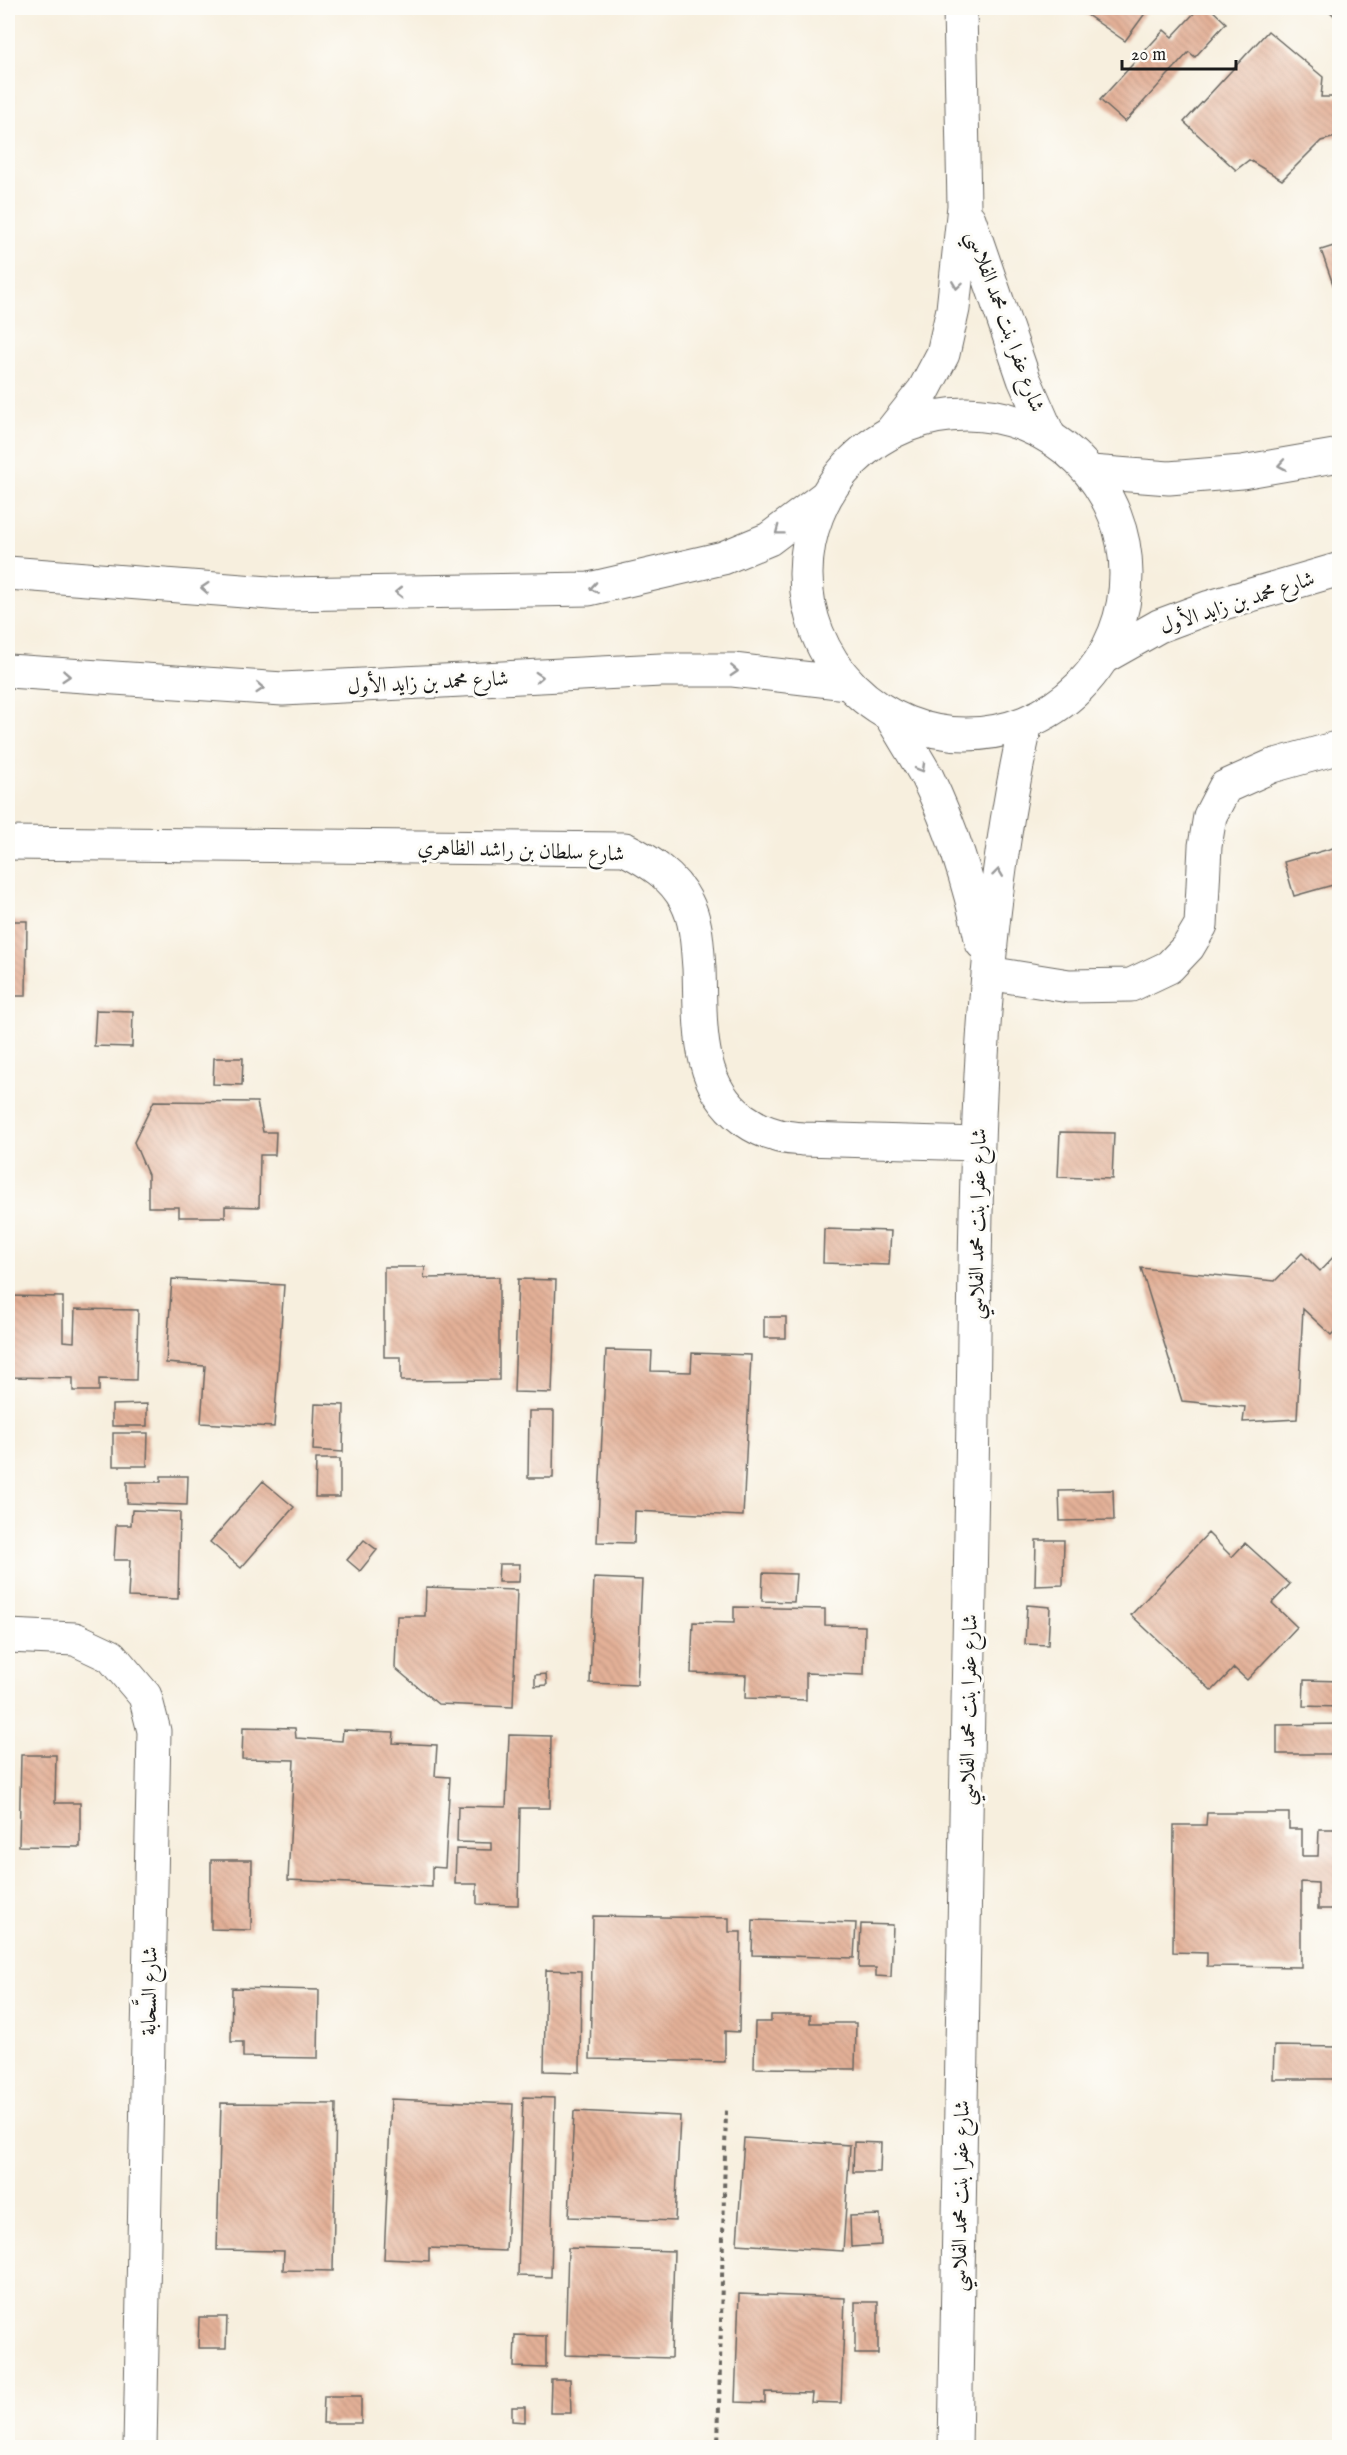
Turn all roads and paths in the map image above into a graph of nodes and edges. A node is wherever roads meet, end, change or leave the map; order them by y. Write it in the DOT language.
graph roads {
  1 [pos="960,8"];
  2 [pos="964,206"];
  3 [pos="890,433"];
  4 [pos="1049,436"];
  5 [pos="1340,455"];
  6 [pos="1091,472"];
  7 [pos="826,496"];
  8 [pos="1340,569"];
  9 [pos="8,573"];
  10 [pos="1104,657"];
  11 [pos="8,671"];
  12 [pos="847,683"];
  13 [pos="892,718"];
  14 [pos="1026,723"];
  15 [pos="1340,747"];
  16 [pos="8,843"];
  17 [pos="988,973"];
  18 [pos="978,1144"];
  19 [pos="8,1636"];
  20 [pos="726,2110"];
  21 [pos="140,2448"];
  22 [pos="718,2448"];
  23 [pos="955,2448"];
  1 -- 2 [label="street, شارع عفرا بنت محمد الفلاسي"];
  2 -- 3 [label="street, شارع عفرا بنت محمد الفلاسي, one-way"];
  2 -- 4 [label="street, شارع عفرا بنت محمد الفلاسي"];
  3 -- 4 [label="street"];
  3 -- 7 [label="street"];
  4 -- 6 [label="street"];
  5 -- 6 [label="street, one-way"];
  6 -- 10 [label="street"];
  7 -- 9 [label="street, one-way"];
  7 -- 12 [label="street"];
  8 -- 10 [label="street, شارع محمد بن زايد الأول"];
  10 -- 14 [label="street"];
  11 -- 12 [label="street, شارع محمد بن زايد الأول, one-way"];
  12 -- 13 [label="street"];
  13 -- 14 [label="street"];
  13 -- 17 [label="street, شارع عفرا بنت محمد الفلاسي, one-way"];
  17 -- 14 [label="street, شارع عفرا بنت محمد الفلاسي, one-way"];
  15 -- 17 [label="street"];
  16 -- 18 [label="street, شارع سلطان بن راشد الظاهري"];
  17 -- 18 [label="street, شارع عفرا بنت محمد الفلاسي"];
  18 -- 23 [label="street, شارع عفرا بنت محمد الفلاسي"];
  19 -- 21 [label="street, شارع السَّحابة"];
  20 -- 22 [label="path"];
}
